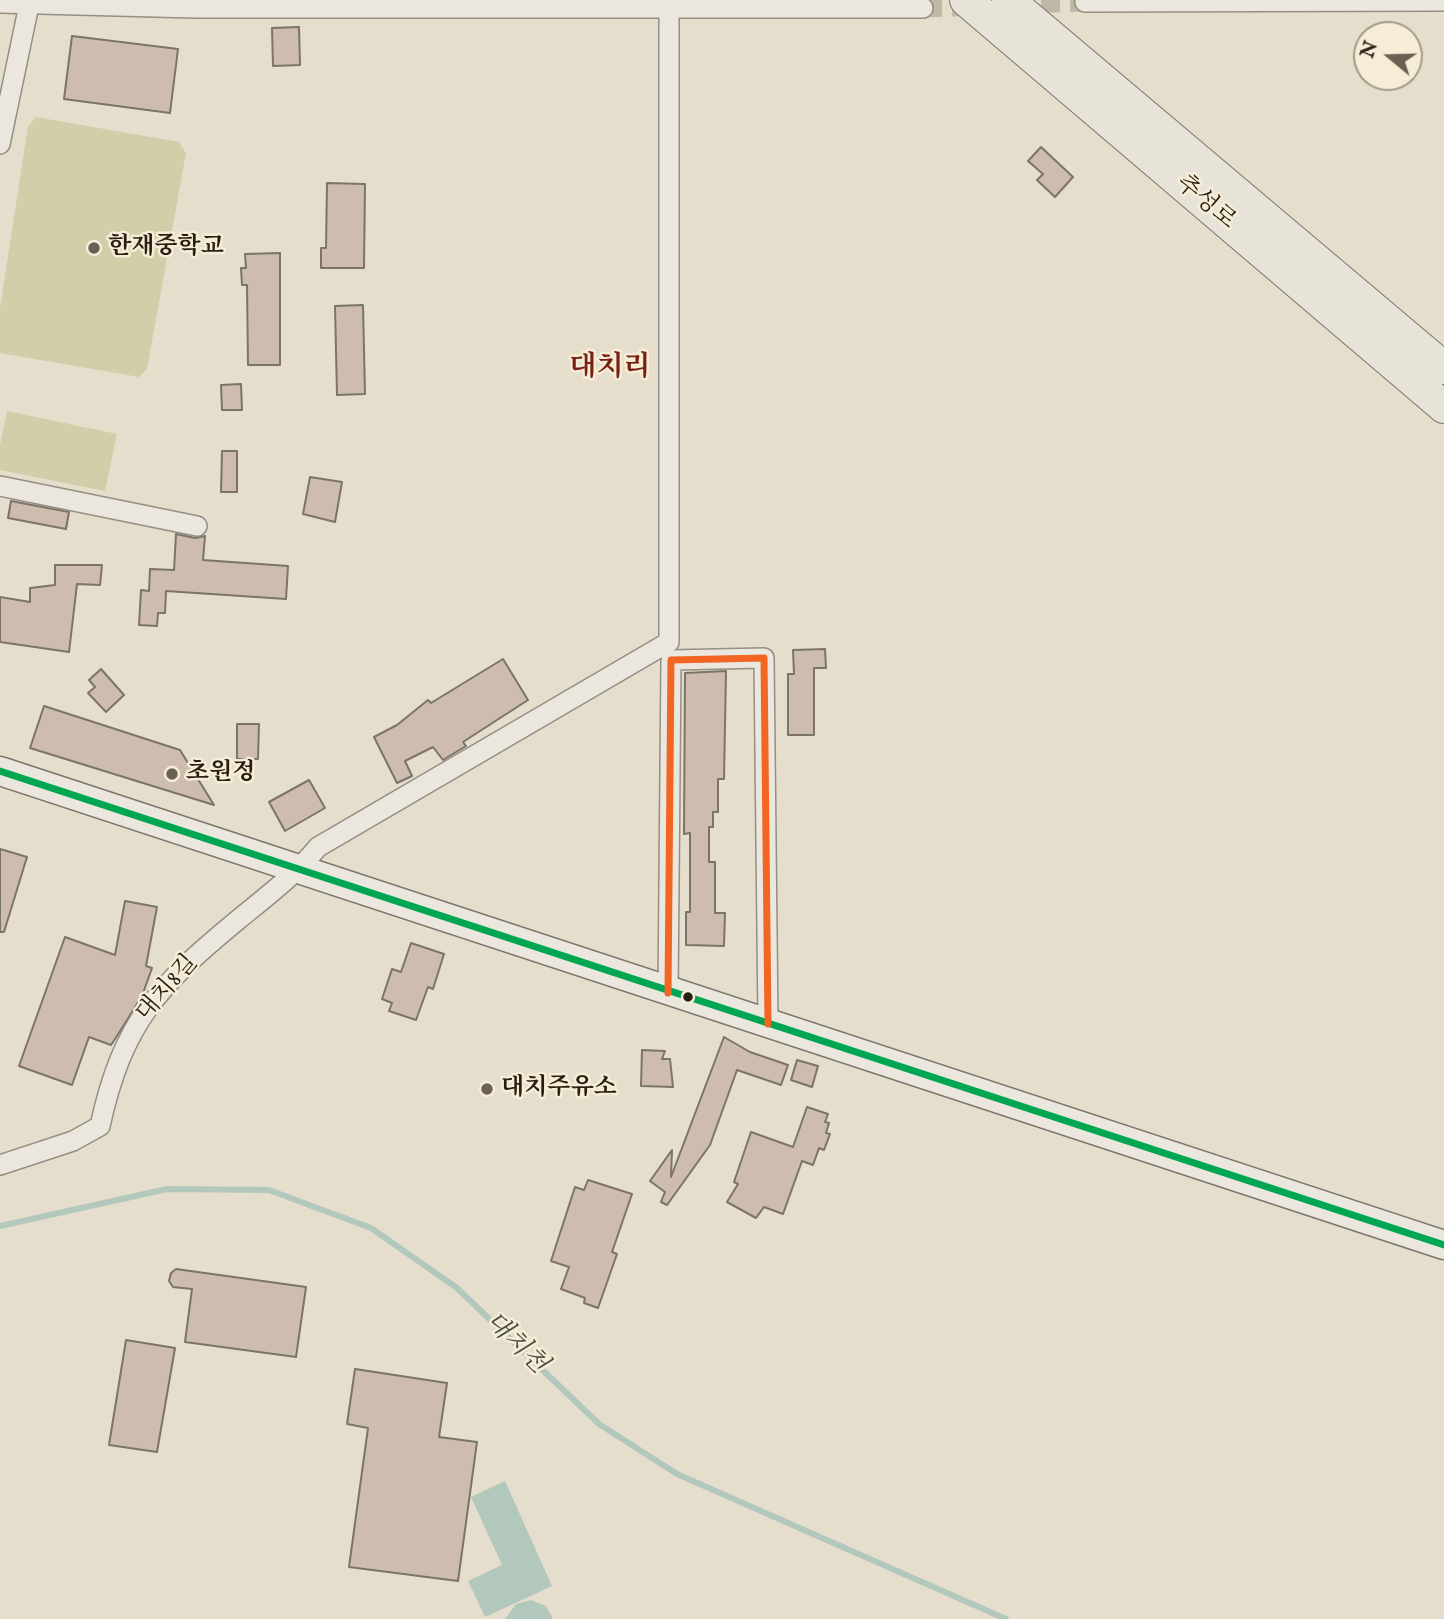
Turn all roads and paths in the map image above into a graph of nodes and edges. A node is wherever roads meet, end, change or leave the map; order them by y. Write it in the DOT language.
graph roads {
  1 [pos="965,0"];
  2 [pos="1008,0"];
  3 [pos="1444,1"];
  4 [pos="1085,2"];
  5 [pos="0,3"];
  6 [pos="29,5"];
  7 [pos="669,7"];
  8 [pos="923,8"];
  9 [pos="0,144"];
  10 [pos="1439,389"];
  11 [pos="0,486"];
  12 [pos="197,526"];
  13 [pos="670,651"];
  14 [pos="0,771"];
  15 [pos="300,869"];
  16 [pos="668,993"];
  17 [pos="768,1024"];
  18 [pos="0,1165"];
  19 [pos="1444,1245"];
  1 -- 10 [label="main road, 추성로"];
  2 -- 10 [label="main road, 추성로"];
  3 -- 4 [label="street"];
  5 -- 6 [label="street"];
  6 -- 7 [label="street"];
  6 -- 9 [label="street"];
  7 -- 8 [label="street"];
  7 -- 13 [label="street"];
  11 -- 12 [label="street"];
  13 -- 15 [label="street"];
  13 -- 16 [label="street"];
  13 -- 17 [label="street"];
  14 -- 15 [label="street"];
  15 -- 16 [label="street"];
  15 -- 18 [label="street, 대치8길"];
  16 -- 17 [label="street"];
  17 -- 19 [label="street"];
}
